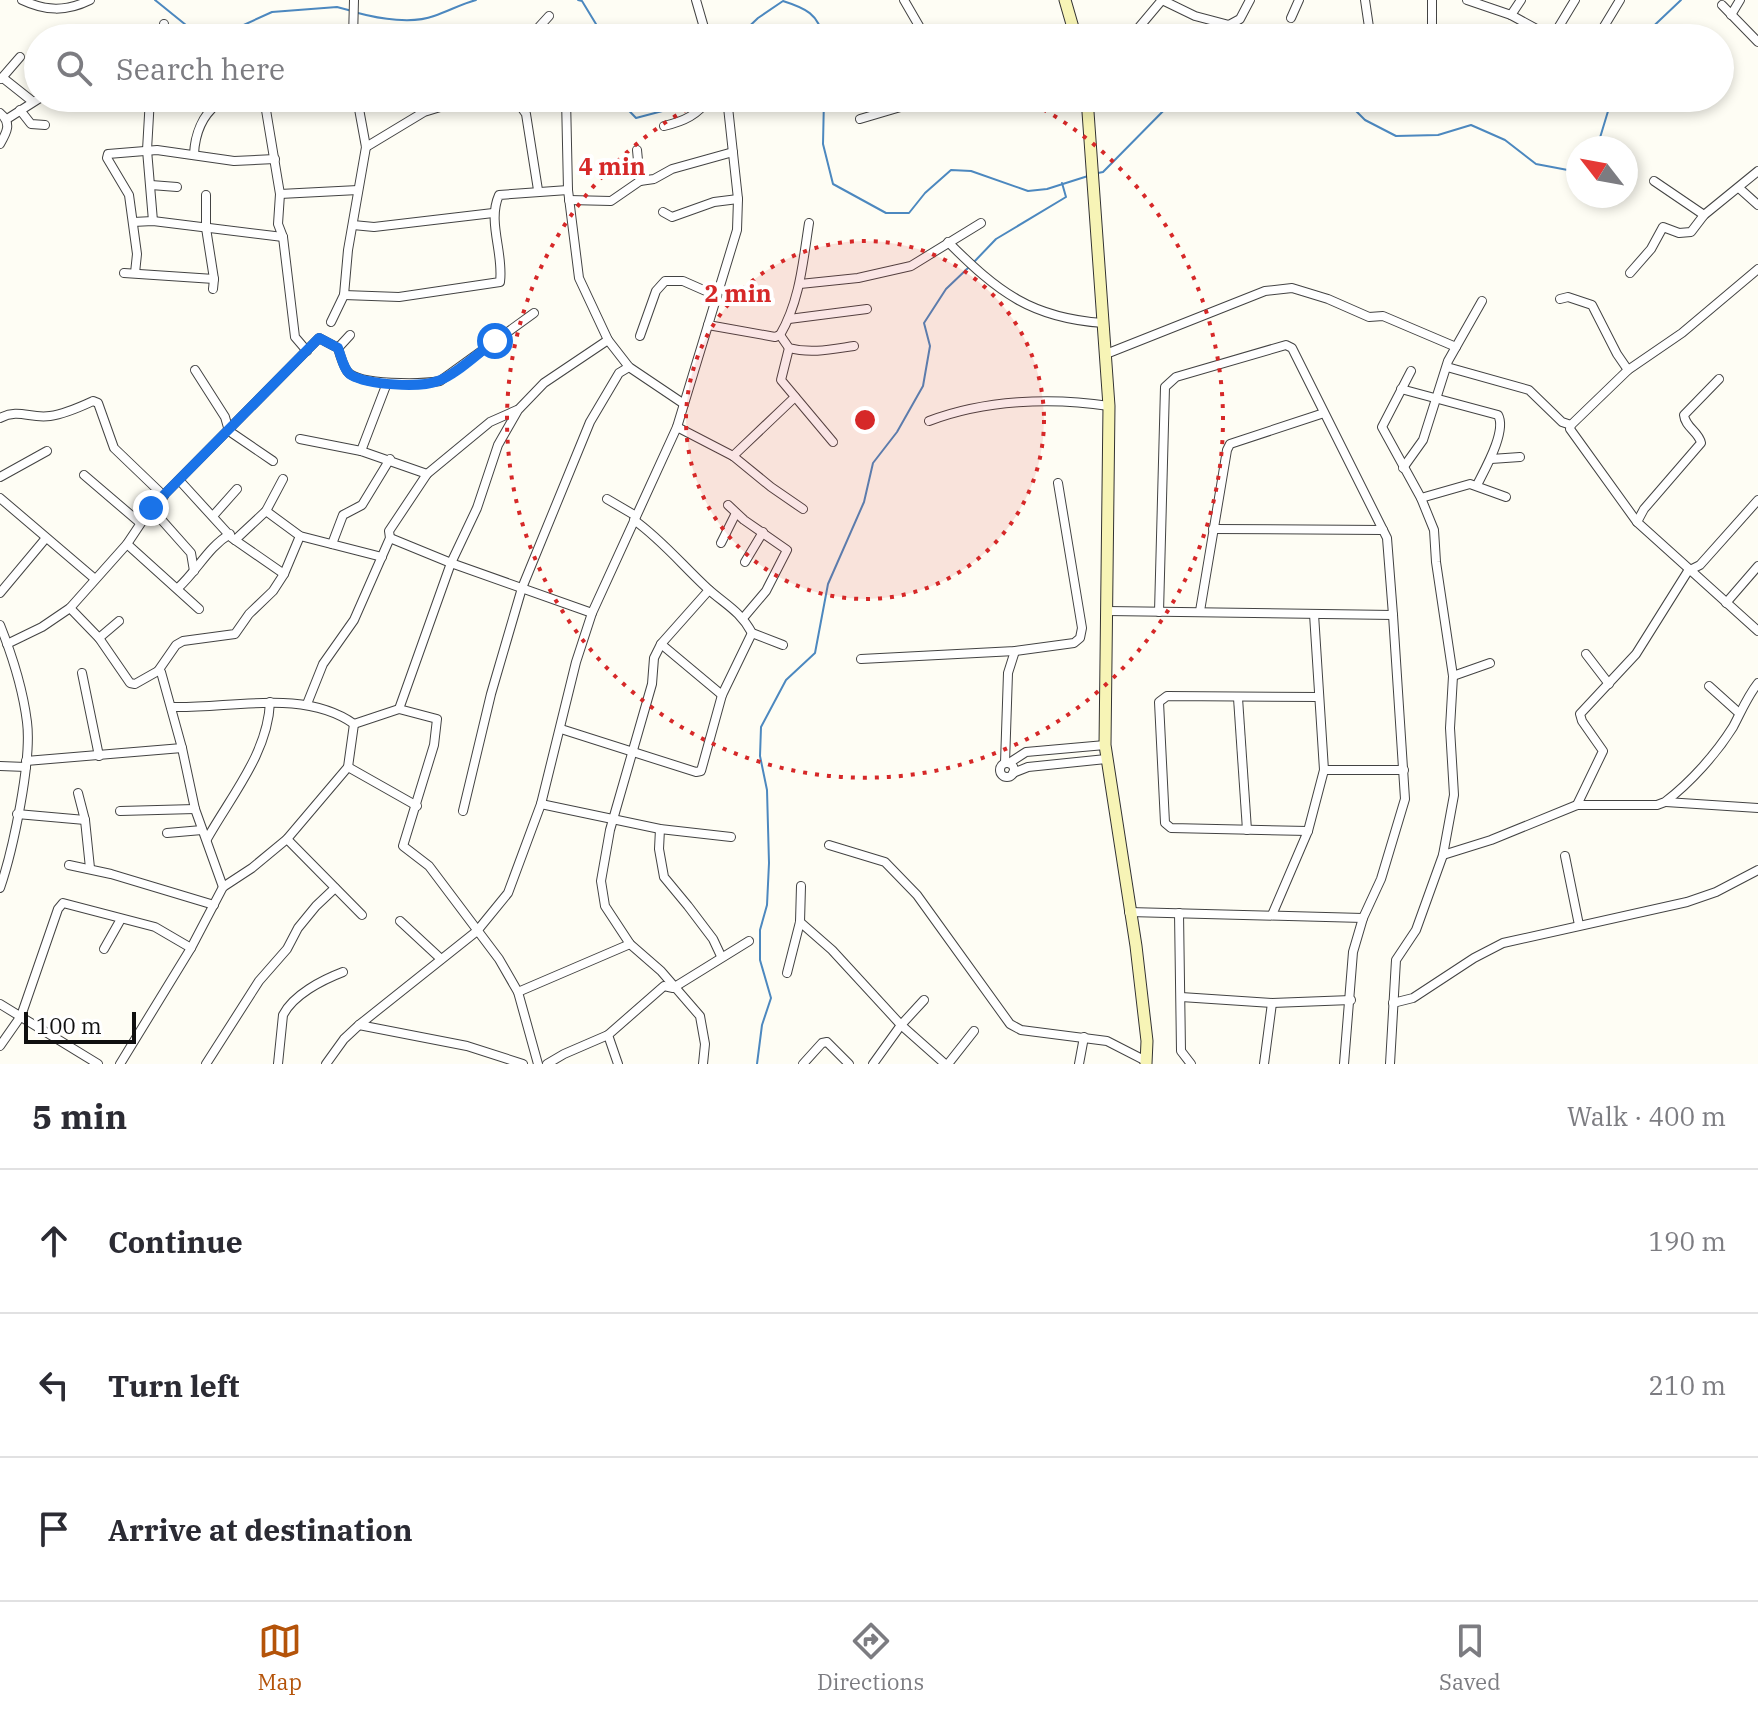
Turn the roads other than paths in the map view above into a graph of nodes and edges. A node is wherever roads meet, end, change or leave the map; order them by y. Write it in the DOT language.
graph roads {
  1 [pos="22,0"];
  2 [pos="90,0"];
  3 [pos="696,0"];
  4 [pos="904,0"];
  5 [pos="1065,0"];
  6 [pos="1162,0"];
  7 [pos="1250,0"];
  8 [pos="1299,0"];
  9 [pos="1365,0"];
  10 [pos="1432,0"];
  11 [pos="1470,0"];
  12 [pos="1521,0"];
  13 [pos="1575,0"];
  14 [pos="1620,0"];
  15 [pos="1740,0"];
  16 [pos="354,1"];
  17 [pos="1722,5"];
  18 [pos="1511,15"];
  19 [pos="1731,15"];
  20 [pos="549,16"];
  21 [pos="1291,18"];
  22 [pos="353,24"];
  23 [pos="542,24"];
  24 [pos="703,24"];
  25 [pos="918,24"];
  26 [pos="1072,24"];
  27 [pos="1142,24"];
  28 [pos="1225,24"];
  29 [pos="1231,24"];
  30 [pos="1369,24"];
  31 [pos="1432,24"];
  32 [pos="1527,24"];
  33 [pos="1561,24"];
  34 [pos="1605,24"];
  35 [pos="1758,42"];
  36 [pos="20,57"];
  37 [pos="1,79"];
  38 [pos="24,93"];
  39 [pos="24,108"];
  40 [pos="20,110"];
  41 [pos="149,112"];
  42 [pos="209,112"];
  43 [pos="266,112"];
  44 [pos="360,112"];
  45 [pos="424,112"];
  46 [pos="525,112"];
  47 [pos="566,112"];
  48 [pos="699,112"];
  49 [pos="729,112"];
  50 [pos="884,112"];
  51 [pos="1088,112"];
  52 [pos="4,116"];
  53 [pos="860,119"];
  54 [pos="45,125"];
  55 [pos="664,126"];
  56 [pos="0,144"];
  57 [pos="366,147"];
  58 [pos="147,150"];
  59 [pos="637,150"];
  60 [pos="733,152"];
  61 [pos="194,154"];
  62 [pos="275,159"];
  63 [pos="1758,171"];
  64 [pos="640,181"];
  65 [pos="1654,181"];
  66 [pos="151,185"];
  67 [pos="177,187"];
  68 [pos="1739,188"];
  69 [pos="358,190"];
  70 [pos="538,190"];
  71 [pos="568,190"];
  72 [pos="280,194"];
  73 [pos="206,195"];
  74 [pos="738,199"];
  75 [pos="569,200"];
  76 [pos="1758,205"];
  77 [pos="663,212"];
  78 [pos="493,213"];
  79 [pos="1704,215"];
  80 [pos="153,221"];
  81 [pos="133,222"];
  82 [pos="809,223"];
  83 [pos="981,223"];
  84 [pos="353,225"];
  85 [pos="206,228"];
  86 [pos="283,237"];
  87 [pos="948,242"];
  88 [pos="1758,269"];
  89 [pos="124,273"];
  90 [pos="135,273"];
  91 [pos="1630,273"];
  92 [pos="800,284"];
  93 [pos="344,295"];
  94 [pos="717,296"];
  95 [pos="1560,299"];
  96 [pos="1482,301"];
  97 [pos="867,309"];
  98 [pos="534,313"];
  99 [pos="789,319"];
  100 [pos="331,322"];
  101 [pos="1103,323"];
  102 [pos="708,325"];
  103 [pos="350,335"];
  104 [pos="780,335"];
  105 [pos="640,336"];
  106 [pos="608,340"];
  107 [pos="854,346"];
  108 [pos="1456,347"];
  109 [pos="338,348"];
  110 [pos="789,348"];
  111 [pos="307,351"];
  112 [pos="1106,354"];
  113 [pos="629,367"];
  114 [pos="1447,367"];
  115 [pos="195,370"];
  116 [pos="1628,370"];
  117 [pos="1411,371"];
  118 [pos="1719,379"];
  119 [pos="387,383"];
  120 [pos="1401,389"];
  121 [pos="795,397"];
  122 [pos="1438,399"];
  123 [pos="684,404"];
  124 [pos="1109,406"];
  125 [pos="518,410"];
  126 [pos="1324,413"];
  127 [pos="0,418"];
  128 [pos="929,421"];
  129 [pos="1571,425"];
  130 [pos="677,427"];
  131 [pos="229,431"];
  132 [pos="300,439"];
  133 [pos="833,442"];
  134 [pos="47,451"];
  135 [pos="361,451"];
  136 [pos="733,456"];
  137 [pos="1520,457"];
  138 [pos="390,459"];
  139 [pos="1491,459"];
  140 [pos="273,461"];
  141 [pos="1403,468"];
  142 [pos="427,474"];
  143 [pos="84,475"];
  144 [pos="0,477"];
  145 [pos="283,479"];
  146 [pos="180,481"];
  147 [pos="1058,483"];
  148 [pos="1477,485"];
  149 [pos="237,489"];
  150 [pos="164,496"];
  151 [pos="1506,497"];
  152 [pos="0,498"];
  153 [pos="1421,498"];
  154 [pos="607,499"];
  155 [pos="1758,500"];
  156 [pos="728,505"];
  157 [pos="151,508"];
  158 [pos="803,509"];
  159 [pos="266,511"];
  160 [pos="736,513"];
  161 [pos="213,516"];
  162 [pos="635,518"];
  163 [pos="139,522"];
  164 [pos="1637,522"];
  165 [pos="1213,529"];
  166 [pos="1383,530"];
  167 [pos="763,532"];
  168 [pos="300,536"];
  169 [pos="233,537"];
  170 [pos="46,538"];
  171 [pos="390,538"];
  172 [pos="721,543"];
  173 [pos="127,544"];
  174 [pos="332,544"];
  175 [pos="382,557"];
  176 [pos="197,561"];
  177 [pos="745,562"];
  178 [pos="451,563"];
  179 [pos="1758,566"];
  180 [pos="1688,571"];
  181 [pos="284,574"];
  182 [pos="95,579"];
  183 [pos="178,588"];
  184 [pos="522,588"];
  185 [pos="709,590"];
  186 [pos="0,593"];
  187 [pos="1726,603"];
  188 [pos="70,608"];
  189 [pos="199,609"];
  190 [pos="1107,611"];
  191 [pos="1200,611"];
  192 [pos="1159,612"];
  193 [pos="592,613"];
  194 [pos="1314,614"];
  195 [pos="1393,615"];
  196 [pos="744,617"];
  197 [pos="119,621"];
  198 [pos="0,625"];
  199 [pos="1758,631"];
  200 [pos="752,633"];
  201 [pos="99,638"];
  202 [pos="7,644"];
  203 [pos="661,644"];
  204 [pos="783,645"];
  205 [pos="1015,651"];
  206 [pos="1586,654"];
  207 [pos="861,659"];
  208 [pos="1490,663"];
  209 [pos="158,671"];
  210 [pos="82,673"];
  211 [pos="1453,676"];
  212 [pos="1758,683"];
  213 [pos="1609,684"];
  214 [pos="1709,686"];
  215 [pos="722,695"];
  216 [pos="1319,697"];
  217 [pos="1238,698"];
  218 [pos="270,702"];
  219 [pos="307,704"];
  220 [pos="171,707"];
  221 [pos="399,709"];
  222 [pos="1739,713"];
  223 [pos="354,724"];
  224 [pos="561,729"];
  225 [pos="1105,745"];
  226 [pos="182,748"];
  227 [pos="633,752"];
  228 [pos="99,756"];
  229 [pos="1106,759"];
  230 [pos="26,764"];
  231 [pos="0,766"];
  232 [pos="1009,766"];
  233 [pos="348,767"];
  234 [pos="1324,770"];
  235 [pos="1404,770"];
  236 [pos="78,793"];
  237 [pos="1665,802"];
  238 [pos="541,804"];
  239 [pos="1577,805"];
  240 [pos="417,806"];
  241 [pos="1758,808"];
  242 [pos="195,809"];
  243 [pos="120,811"];
  244 [pos="463,811"];
  245 [pos="17,814"];
  246 [pos="615,819"];
  247 [pos="85,820"];
  248 [pos="660,829"];
  249 [pos="202,830"];
  250 [pos="1247,830"];
  251 [pos="1308,831"];
  252 [pos="167,833"];
  253 [pos="731,837"];
  254 [pos="207,839"];
  255 [pos="287,839"];
  256 [pos="829,845"];
  257 [pos="1443,855"];
  258 [pos="1565,856"];
  259 [pos="69,865"];
  260 [pos="90,868"];
  261 [pos="1758,870"];
  262 [pos="801,886"];
  263 [pos="223,887"];
  264 [pos="0,888"];
  265 [pos="335,888"];
  266 [pos="214,905"];
  267 [pos="1129,912"];
  268 [pos="1179,913"];
  269 [pos="362,915"];
  270 [pos="1272,915"];
  271 [pos="1363,918"];
  272 [pos="121,919"];
  273 [pos="400,921"];
  274 [pos="800,922"];
  275 [pos="1579,925"];
  276 [pos="477,931"];
  277 [pos="749,941"];
  278 [pos="630,944"];
  279 [pos="191,948"];
  280 [pos="104,949"];
  281 [pos="721,956"];
  282 [pos="441,959"];
  283 [pos="343,972"];
  284 [pos="787,973"];
  285 [pos="673,988"];
  286 [pos="518,992"];
  287 [pos="1181,997"];
  288 [pos="924,1000"];
  289 [pos="1351,1000"];
  290 [pos="1272,1003"];
  291 [pos="1393,1003"];
  292 [pos="0,1004"];
  293 [pos="21,1016"];
  294 [pos="359,1025"];
  295 [pos="901,1025"];
  296 [pos="974,1031"];
  297 [pos="608,1035"];
  298 [pos="1084,1037"];
  299 [pos="0,1046"];
  300 [pos="1146,1063"];
  301 [pos="98,1064"];
  302 [pos="120,1064"];
  303 [pos="206,1064"];
  304 [pos="278,1064"];
  305 [pos="327,1064"];
  306 [pos="523,1064"];
  307 [pos="538,1064"];
  308 [pos="547,1064"];
  309 [pos="618,1064"];
  310 [pos="703,1064"];
  311 [pos="803,1064"];
  312 [pos="849,1064"];
  313 [pos="873,1064"];
  314 [pos="946,1064"];
  315 [pos="1079,1064"];
  316 [pos="1191,1064"];
  317 [pos="1264,1064"];
  318 [pos="1344,1064"];
  319 [pos="1390,1064"];
  1 -- 2 [label="street"];
  3 -- 24 [label="street"];
  4 -- 25 [label="street"];
  5 -- 26 [label="street"];
  6 -- 27 [label="street"];
  6 -- 28 [label="street"];
  7 -- 29 [label="street"];
  8 -- 21 [label="street"];
  9 -- 30 [label="street"];
  10 -- 31 [label="street"];
  11 -- 18 [label="street"];
  12 -- 18 [label="street"];
  13 -- 33 [label="street"];
  14 -- 34 [label="street"];
  15 -- 19 [label="street"];
  16 -- 22 [label="street"];
  17 -- 19 [label="street"];
  18 -- 32 [label="street"];
  19 -- 35 [label="street"];
  20 -- 23 [label="street"];
  36 -- 37 [label="street"];
  37 -- 38 [label="street"];
  39 -- 40 [label="street"];
  40 -- 52 [label="street"];
  40 -- 54 [label="street"];
  41 -- 58 [label="street"];
  42 -- 61 [label="street"];
  43 -- 62 [label="street"];
  44 -- 57 [label="street"];
  45 -- 57 [label="street"];
  46 -- 70 [label="street"];
  47 -- 71 [label="street"];
  48 -- 55 [label="street"];
  49 -- 60 [label="street"];
  50 -- 53 [label="street"];
  51 -- 101 [label="street"];
  52 -- 56 [label="street"];
  57 -- 69 [label="street"];
  58 -- 61 [label="street"];
  58 -- 66 [label="street"];
  58 -- 81 [label="street"];
  59 -- 64 [label="street"];
  60 -- 64 [label="street"];
  60 -- 74 [label="street"];
  61 -- 62 [label="street"];
  62 -- 72 [label="street"];
  63 -- 68 [label="street"];
  64 -- 75 [label="street"];
  65 -- 79 [label="street"];
  66 -- 67 [label="street"];
  66 -- 80 [label="street"];
  68 -- 76 [label="street"];
  68 -- 79 [label="street"];
  69 -- 72 [label="street"];
  69 -- 84 [label="street"];
  70 -- 71 [label="street"];
  70 -- 78 [label="street"];
  71 -- 75 [label="street"];
  72 -- 86 [label="street"];
  73 -- 85 [label="street"];
  74 -- 77 [label="street"];
  74 -- 94 [label="street"];
  75 -- 106 [label="street"];
  78 -- 84 [label="street"];
  78 -- 93 [label="street"];
  79 -- 91 [label="street"];
  80 -- 81 [label="street"];
  80 -- 85 [label="street"];
  81 -- 90 [label="street"];
  82 -- 92 [label="street"];
  83 -- 87 [label="street"];
  84 -- 93 [label="street"];
  85 -- 86 [label="street"];
  85 -- 90 [label="street"];
  86 -- 111 [label="street"];
  87 -- 92 [label="street"];
  87 -- 101 [label="street"];
  88 -- 116 [label="street"];
  89 -- 90 [label="street"];
  92 -- 99 [label="street"];
  93 -- 100 [label="street"];
  94 -- 102 [label="street"];
  94 -- 105 [label="street"];
  95 -- 116 [label="street"];
  96 -- 108 [label="street"];
  97 -- 99 [label="street"];
  98 -- 119 [label="street"];
  99 -- 104 [label="street"];
  101 -- 112 [label="street"];
  102 -- 104 [label="street"];
  102 -- 123 [label="street"];
  103 -- 109 [label="street"];
  104 -- 110 [label="street"];
  106 -- 113 [label="street"];
  106 -- 125 [label="street"];
  107 -- 110 [label="street"];
  108 -- 112 [label="street"];
  108 -- 114 [label="street"];
  109 -- 111 [label="street"];
  109 -- 119 [label="street"];
  110 -- 121 [label="street"];
  111 -- 131 [label="street"];
  112 -- 124 [label="street"];
  113 -- 123 [label="street"];
  113 -- 184 [label="street"];
  114 -- 122 [label="street"];
  114 -- 129 [label="street"];
  115 -- 131 [label="street"];
  116 -- 129 [label="street"];
  117 -- 120 [label="street"];
  118 -- 164 [label="street"];
  119 -- 135 [label="street"];
  120 -- 122 [label="street"];
  120 -- 141 [label="street"];
  121 -- 133 [label="street"];
  121 -- 136 [label="street"];
  122 -- 139 [label="street"];
  122 -- 141 [label="street"];
  123 -- 130 [label="street"];
  124 -- 128 [label="street"];
  124 -- 190 [label="street"];
  125 -- 142 [label="street"];
  125 -- 178 [label="street"];
  126 -- 165 [label="street"];
  126 -- 166 [label="street"];
  126 -- 192 [label="street"];
  127 -- 150 [label="street"];
  129 -- 164 [label="street"];
  130 -- 136 [label="street"];
  130 -- 162 [label="street"];
  131 -- 140 [label="street"];
  131 -- 146 [label="street"];
  132 -- 135 [label="street"];
  134 -- 144 [label="street"];
  135 -- 138 [label="street"];
  136 -- 158 [label="street"];
  137 -- 139 [label="street"];
  138 -- 142 [label="street"];
  138 -- 174 [label="street"];
  139 -- 148 [label="street"];
  141 -- 153 [label="street"];
  142 -- 171 [label="street"];
  143 -- 163 [label="street"];
  145 -- 159 [label="street"];
  146 -- 150 [label="street"];
  146 -- 161 [label="street"];
  147 -- 205 [label="street"];
  148 -- 151 [label="street"];
  148 -- 153 [label="street"];
  149 -- 161 [label="street"];
  150 -- 157 [label="street"];
  152 -- 170 [label="street"];
  153 -- 211 [label="street"];
  154 -- 162 [label="street"];
  155 -- 180 [label="street"];
  156 -- 160 [label="street"];
  157 -- 163 [label="street"];
  157 -- 176 [label="street"];
  159 -- 168 [label="street"];
  159 -- 169 [label="street"];
  160 -- 167 [label="street"];
  160 -- 172 [label="street"];
  161 -- 169 [label="street"];
  162 -- 185 [label="street"];
  162 -- 193 [label="street"];
  163 -- 173 [label="street"];
  164 -- 180 [label="street"];
  165 -- 166 [label="street"];
  165 -- 191 [label="street"];
  166 -- 195 [label="street"];
  167 -- 177 [label="street"];
  167 -- 196 [label="street"];
  168 -- 174 [label="street"];
  168 -- 181 [label="street"];
  169 -- 176 [label="street"];
  169 -- 181 [label="street"];
  170 -- 182 [label="street"];
  170 -- 186 [label="street"];
  171 -- 175 [label="street"];
  171 -- 178 [label="street"];
  173 -- 182 [label="street"];
  173 -- 183 [label="street"];
  174 -- 175 [label="street"];
  175 -- 219 [label="street"];
  176 -- 183 [label="street"];
  178 -- 184 [label="street"];
  178 -- 221 [label="street"];
  179 -- 187 [label="street"];
  180 -- 187 [label="street"];
  180 -- 213 [label="street"];
  181 -- 209 [label="street"];
  182 -- 188 [label="street"];
  183 -- 189 [label="street"];
  184 -- 193 [label="street"];
  184 -- 244 [label="street"];
  185 -- 196 [label="street"];
  185 -- 203 [label="street"];
  187 -- 199 [label="street"];
  188 -- 201 [label="street"];
  188 -- 202 [label="street"];
  190 -- 192 [label="street"];
  190 -- 225 [label="street"];
  191 -- 192 [label="street"];
  191 -- 194 [label="street"];
  193 -- 224 [label="street"];
  194 -- 195 [label="street"];
  194 -- 216 [label="street"];
  195 -- 235 [label="street"];
  196 -- 200 [label="street"];
  197 -- 201 [label="street"];
  198 -- 202 [label="street"];
  200 -- 204 [label="street"];
  200 -- 215 [label="street"];
  201 -- 209 [label="street"];
  202 -- 230 [label="street"];
  203 -- 215 [label="street"];
  203 -- 227 [label="street"];
  205 -- 207 [label="street"];
  205 -- 232 [label="street"];
  206 -- 213 [label="street"];
  208 -- 211 [label="street"];
  209 -- 220 [label="street"];
  210 -- 228 [label="street"];
  211 -- 257 [label="street"];
  212 -- 222 [label="street"];
  213 -- 239 [label="street"];
  214 -- 222 [label="street"];
  215 -- 227 [label="street"];
  216 -- 217 [label="street"];
  216 -- 234 [label="street"];
  217 -- 250 [label="street"];
  217 -- 250 [label="street"];
  218 -- 219 [label="street"];
  218 -- 220 [label="street"];
  218 -- 254 [label="street"];
  219 -- 223 [label="street"];
  220 -- 226 [label="street"];
  221 -- 223 [label="street"];
  221 -- 240 [label="street"];
  222 -- 237 [label="street"];
  223 -- 233 [label="street"];
  224 -- 227 [label="street"];
  224 -- 238 [label="street"];
  225 -- 229 [label="street"];
  225 -- 232 [label="street"];
  226 -- 228 [label="street"];
  226 -- 242 [label="street"];
  227 -- 246 [label="street"];
  228 -- 230 [label="street"];
  229 -- 232 [label="street"];
  229 -- 267 [label="street"];
  230 -- 231 [label="street"];
  230 -- 245 [label="street"];
  233 -- 240 [label="street"];
  233 -- 255 [label="street"];
  234 -- 235 [label="street"];
  234 -- 251 [label="street"];
  235 -- 271 [label="street"];
  236 -- 247 [label="street"];
  237 -- 239 [label="street"];
  237 -- 241 [label="street"];
  238 -- 246 [label="street"];
  238 -- 276 [label="street"];
  239 -- 257 [label="street"];
  240 -- 276 [label="street"];
  242 -- 243 [label="street"];
  242 -- 249 [label="street"];
  245 -- 247 [label="street"];
  245 -- 264 [label="street"];
  246 -- 248 [label="street"];
  246 -- 278 [label="street"];
  247 -- 260 [label="street"];
  248 -- 253 [label="street"];
  248 -- 281 [label="street"];
  249 -- 252 [label="street"];
  249 -- 254 [label="street"];
  250 -- 251 [label="street"];
  251 -- 270 [label="street"];
  254 -- 263 [label="street"];
  255 -- 263 [label="street"];
  255 -- 265 [label="street"];
  256 -- 298 [label="street"];
  257 -- 291 [label="street"];
  258 -- 275 [label="street"];
  259 -- 260 [label="street"];
  260 -- 266 [label="street"];
  261 -- 275 [label="street"];
  262 -- 274 [label="street"];
  263 -- 266 [label="street"];
  265 -- 269 [label="street"];
  265 -- 303 [label="street"];
  266 -- 279 [label="street"];
  267 -- 268 [label="street"];
  267 -- 300 [label="street"];
  268 -- 270 [label="street"];
  268 -- 287 [label="street"];
  270 -- 271 [label="street"];
  271 -- 289 [label="street"];
  272 -- 279 [label="street"];
  272 -- 280 [label="street"];
  272 -- 293 [label="street"];
  273 -- 282 [label="street"];
  274 -- 284 [label="street"];
  274 -- 295 [label="street"];
  275 -- 291 [label="street"];
  276 -- 282 [label="street"];
  276 -- 286 [label="street"];
  277 -- 281 [label="street"];
  278 -- 285 [label="street"];
  278 -- 286 [label="street"];
  279 -- 302 [label="street"];
  281 -- 285 [label="street"];
  282 -- 294 [label="street"];
  283 -- 304 [label="street"];
  285 -- 297 [label="street"];
  285 -- 310 [label="street"];
  286 -- 307 [label="street"];
  287 -- 290 [label="street"];
  287 -- 316 [label="street"];
  288 -- 295 [label="street"];
  289 -- 290 [label="street"];
  289 -- 318 [label="street"];
  290 -- 317 [label="street"];
  291 -- 319 [label="street"];
  292 -- 293 [label="street"];
  293 -- 299 [label="street"];
  293 -- 301 [label="street"];
  294 -- 305 [label="street"];
  294 -- 306 [label="street"];
  295 -- 313 [label="street"];
  295 -- 314 [label="street"];
  296 -- 314 [label="street"];
  297 -- 308 [label="street"];
  297 -- 309 [label="street"];
  298 -- 300 [label="street"];
  298 -- 315 [label="street"];
  311 -- 312 [label="street"];
}
